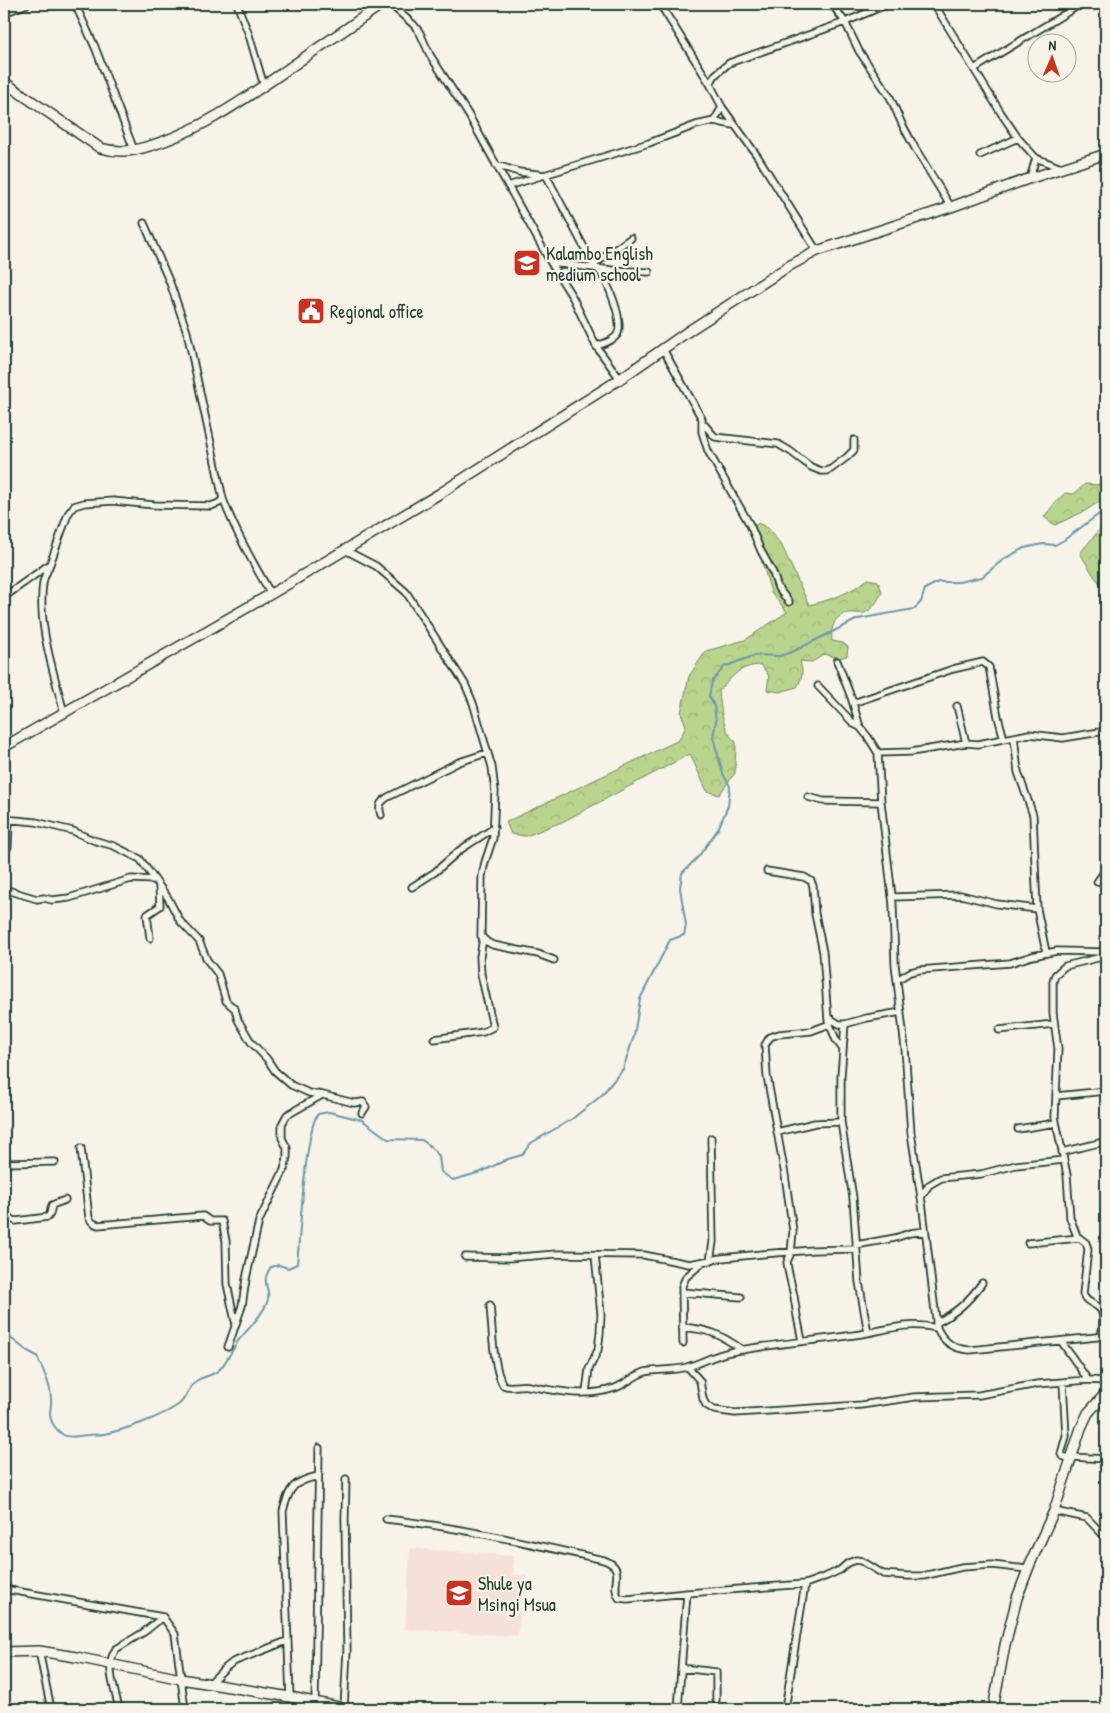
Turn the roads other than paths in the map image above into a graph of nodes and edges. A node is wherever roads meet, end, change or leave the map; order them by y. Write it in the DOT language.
graph roads {
  1 [pos="27,4"];
  2 [pos="75,4"];
  3 [pos="237,4"];
  4 [pos="382,4"];
  5 [pos="390,4"];
  6 [pos="660,4"];
  7 [pos="832,4"];
  8 [pos="888,4"];
  9 [pos="934,4"];
  10 [pos="1081,4"];
  11 [pos="4,12"];
  12 [pos="845,22"];
  13 [pos="974,69"];
  14 [pos="4,82"];
  15 [pos="710,84"];
  16 [pos="264,86"];
  17 [pos="722,107"];
  18 [pos="714,121"];
  19 [pos="733,125"];
  20 [pos="1018,138"];
  21 [pos="134,150"];
  22 [pos="1106,154"];
  23 [pos="980,155"];
  24 [pos="1036,158"];
  25 [pos="496,165"];
  26 [pos="1061,168"];
  27 [pos="546,175"];
  28 [pos="1030,178"];
  29 [pos="508,186"];
  30 [pos="951,207"];
  31 [pos="144,223"];
  32 [pos="631,238"];
  33 [pos="817,251"];
  34 [pos="551,262"];
  35 [pos="595,267"];
  36 [pos="649,272"];
  37 [pos="596,346"];
  38 [pos="663,349"];
  39 [pos="620,379"];
  40 [pos="702,422"];
  41 [pos="854,440"];
  42 [pos="223,499"];
  43 [pos="345,550"];
  44 [pos="50,564"];
  45 [pos="4,588"];
  46 [pos="271,594"];
  47 [pos="5,596"];
  48 [pos="789,602"];
  49 [pos="837,662"];
  50 [pos="818,686"];
  51 [pos="853,703"];
  52 [pos="957,706"];
  53 [pos="64,713"];
  54 [pos="860,727"];
  55 [pos="1106,731"];
  56 [pos="1014,737"];
  57 [pos="1004,740"];
  58 [pos="966,743"];
  59 [pos="4,747"];
  60 [pos="487,753"];
  61 [pos="878,753"];
  62 [pos="808,798"];
  63 [pos="881,802"];
  64 [pos="381,815"];
  65 [pos="6,819"];
  66 [pos="494,828"];
  67 [pos="4,853"];
  68 [pos="1106,869"];
  69 [pos="767,871"];
  70 [pos="156,882"];
  71 [pos="1097,882"];
  72 [pos="412,887"];
  73 [pos="4,889"];
  74 [pos="892,897"];
  75 [pos="1037,909"];
  76 [pos="150,938"];
  77 [pos="483,938"];
  78 [pos="1046,952"];
  79 [pos="1106,952"];
  80 [pos="1106,956"];
  81 [pos="554,960"];
  82 [pos="897,980"];
  83 [pos="901,1012"];
  84 [pos="828,1017"];
  85 [pos="830,1024"];
  86 [pos="845,1024"];
  87 [pos="1054,1024"];
  88 [pos="999,1030"];
  89 [pos="434,1039"];
  90 [pos="842,1048"];
  91 [pos="1106,1091"];
  92 [pos="323,1095"];
  93 [pos="1056,1096"];
  94 [pos="362,1113"];
  95 [pos="841,1122"];
  96 [pos="1056,1123"];
  97 [pos="1018,1129"];
  98 [pos="777,1132"];
  99 [pos="711,1138"];
  100 [pos="1106,1143"];
  101 [pos="81,1148"];
  102 [pos="1062,1152"];
  103 [pos="1064,1160"];
  104 [pos="4,1162"];
  105 [pos="55,1162"];
  106 [pos="921,1197"];
  107 [pos="4,1200"];
  108 [pos="64,1200"];
  109 [pos="926,1231"];
  110 [pos="1079,1238"];
  111 [pos="1028,1243"];
  112 [pos="856,1247"];
  113 [pos="791,1253"];
  114 [pos="595,1254"];
  115 [pos="466,1257"];
  116 [pos="710,1261"];
  117 [pos="703,1262"];
  118 [pos="982,1283"];
  119 [pos="682,1292"];
  120 [pos="741,1297"];
  121 [pos="490,1304"];
  122 [pos="236,1321"];
  123 [pos="936,1326"];
  124 [pos="682,1328"];
  125 [pos="868,1333"];
  126 [pos="1104,1337"];
  127 [pos="802,1341"];
  128 [pos="1061,1341"];
  129 [pos="683,1343"];
  130 [pos="228,1347"];
  131 [pos="744,1350"];
  132 [pos="688,1367"];
  133 [pos="1088,1380"];
  134 [pos="1106,1381"];
  135 [pos="1063,1383"];
  136 [pos="586,1392"];
  137 [pos="1106,1393"];
  138 [pos="319,1448"];
  139 [pos="1072,1458"];
  140 [pos="1106,1459"];
  141 [pos="318,1476"];
  142 [pos="346,1479"];
  143 [pos="1054,1511"];
  144 [pos="386,1519"];
  145 [pos="1106,1538"];
  146 [pos="1028,1569"];
  147 [pos="805,1584"];
  148 [pos="4,1589"];
  149 [pos="687,1592"];
  150 [pos="163,1617"];
  151 [pos="287,1641"];
  152 [pos="40,1651"];
  153 [pos="4,1652"];
  154 [pos="110,1664"];
  155 [pos="681,1668"];
  156 [pos="181,1679"];
  157 [pos="210,1683"];
  158 [pos="290,1697"];
  159 [pos="716,1700"];
  160 [pos="316,1704"];
  161 [pos="300,1705"];
  162 [pos="51,1709"];
  163 [pos="119,1709"];
  164 [pos="185,1709"];
  165 [pos="344,1709"];
  166 [pos="348,1709"];
  167 [pos="678,1709"];
  168 [pos="785,1709"];
  169 [pos="993,1709"];
  1 -- 11 [label="street"];
  2 -- 21 [label="street"];
  3 -- 16 [label="street"];
  4 -- 16 [label="street"];
  5 -- 25 [label="street"];
  6 -- 15 [label="street"];
  7 -- 12 [label="street"];
  8 -- 12 [label="street"];
  9 -- 13 [label="street"];
  10 -- 13 [label="street"];
  12 -- 15 [label="street"];
  12 -- 30 [label="street"];
  13 -- 20 [label="street"];
  14 -- 21 [label="street"];
  15 -- 17 [label="street"];
  16 -- 21 [label="street"];
  17 -- 18 [label="street"];
  17 -- 19 [label="street"];
  18 -- 19 [label="street"];
  18 -- 27 [label="street"];
  19 -- 33 [label="street"];
  20 -- 23 [label="street"];
  20 -- 24 [label="street"];
  22 -- 26 [label="street"];
  24 -- 26 [label="street"];
  24 -- 28 [label="street"];
  25 -- 27 [label="street"];
  25 -- 29 [label="street"];
  26 -- 28 [label="street"];
  27 -- 29 [label="street"];
  27 -- 35 [label="street"];
  28 -- 30 [label="street"];
  29 -- 34 [label="street"];
  30 -- 33 [label="street"];
  31 -- 42 [label="street"];
  32 -- 35 [label="street"];
  33 -- 38 [label="street"];
  34 -- 35 [label="street"];
  34 -- 37 [label="street"];
  35 -- 36 [label="street"];
  35 -- 37 [label="street"];
  37 -- 39 [label="street"];
  38 -- 39 [label="street"];
  38 -- 40 [label="street"];
  39 -- 43 [label="street"];
  40 -- 41 [label="street"];
  40 -- 48 [label="street"];
  42 -- 44 [label="street"];
  42 -- 46 [label="street"];
  43 -- 46 [label="street"];
  43 -- 60 [label="street"];
  44 -- 47 [label="street"];
  44 -- 53 [label="street"];
  45 -- 47 [label="street"];
  46 -- 53 [label="street"];
  49 -- 51 [label="street"];
  50 -- 54 [label="street"];
  51 -- 54 [label="street"];
  51 -- 57 [label="street"];
  52 -- 58 [label="street"];
  53 -- 59 [label="street"];
  54 -- 61 [label="street"];
  55 -- 56 [label="street"];
  56 -- 57 [label="street"];
  56 -- 75 [label="street"];
  57 -- 58 [label="street"];
  58 -- 61 [label="street"];
  60 -- 64 [label="street"];
  60 -- 66 [label="street"];
  61 -- 63 [label="street"];
  62 -- 63 [label="street"];
  63 -- 74 [label="street"];
  65 -- 67 [label="street"];
  65 -- 70 [label="street"];
  66 -- 72 [label="street"];
  66 -- 77 [label="street"];
  68 -- 71 [label="street"];
  69 -- 84 [label="street"];
  70 -- 73 [label="street"];
  70 -- 76 [label="street"];
  70 -- 92 [label="street"];
  74 -- 75 [label="street"];
  74 -- 82 [label="street"];
  75 -- 78 [label="street"];
  77 -- 81 [label="street"];
  77 -- 89 [label="street"];
  78 -- 79 [label="street"];
  78 -- 82 [label="street"];
  80 -- 87 [label="street"];
  82 -- 83 [label="street"];
  83 -- 86 [label="street"];
  83 -- 106 [label="street"];
  84 -- 85 [label="street"];
  84 -- 86 [label="street"];
  85 -- 90 [label="street"];
  85 -- 98 [label="street"];
  86 -- 90 [label="street"];
  87 -- 88 [label="street"];
  87 -- 93 [label="street"];
  90 -- 95 [label="street"];
  91 -- 93 [label="street"];
  92 -- 94 [label="street"];
  92 -- 122 [label="street"];
  93 -- 96 [label="street"];
  95 -- 98 [label="street"];
  95 -- 112 [label="street"];
  96 -- 97 [label="street"];
  96 -- 102 [label="street"];
  98 -- 113 [label="street"];
  99 -- 116 [label="street"];
  100 -- 102 [label="street"];
  101 -- 122 [label="street"];
  102 -- 103 [label="street"];
  103 -- 106 [label="street"];
  103 -- 110 [label="street"];
  104 -- 105 [label="street"];
  106 -- 109 [label="street"];
  107 -- 108 [label="street"];
  109 -- 112 [label="street"];
  109 -- 123 [label="street"];
  110 -- 111 [label="street"];
  110 -- 126 [label="street"];
  112 -- 113 [label="street"];
  112 -- 125 [label="street"];
  113 -- 116 [label="street"];
  113 -- 127 [label="street"];
  114 -- 115 [label="street"];
  114 -- 117 [label="street"];
  114 -- 136 [label="street"];
  116 -- 117 [label="street"];
  117 -- 119 [label="street"];
  118 -- 123 [label="street"];
  119 -- 120 [label="street"];
  119 -- 124 [label="street"];
  121 -- 136 [label="street"];
  122 -- 130 [label="street"];
  123 -- 125 [label="street"];
  123 -- 128 [label="street"];
  124 -- 129 [label="street"];
  124 -- 131 [label="street"];
  125 -- 127 [label="street"];
  126 -- 128 [label="street"];
  127 -- 131 [label="street"];
  128 -- 133 [label="street"];
  131 -- 132 [label="street"];
  132 -- 135 [label="street"];
  132 -- 136 [label="street"];
  133 -- 134 [label="street"];
  133 -- 135 [label="street"];
  135 -- 139 [label="street"];
  137 -- 139 [label="street"];
  138 -- 141 [label="street"];
  139 -- 140 [label="street"];
  139 -- 143 [label="street"];
  141 -- 151 [label="street"];
  141 -- 160 [label="street"];
  142 -- 165 [label="street"];
  143 -- 145 [label="street"];
  143 -- 146 [label="street"];
  144 -- 149 [label="street"];
  146 -- 147 [label="street"];
  146 -- 169 [label="street"];
  147 -- 149 [label="street"];
  147 -- 168 [label="street"];
  148 -- 150 [label="street"];
  149 -- 155 [label="street"];
  150 -- 154 [label="street"];
  150 -- 156 [label="street"];
  151 -- 157 [label="street"];
  151 -- 158 [label="street"];
  152 -- 153 [label="street"];
  152 -- 154 [label="street"];
  152 -- 162 [label="street"];
  154 -- 156 [label="street"];
  154 -- 163 [label="street"];
  155 -- 159 [label="street"];
  155 -- 167 [label="street"];
  156 -- 157 [label="street"];
  156 -- 164 [label="street"];
  157 -- 158 [label="street"];
  158 -- 161 [label="street"];
  160 -- 161 [label="street"];
  160 -- 165 [label="street"];
  165 -- 166 [label="street"];
}
